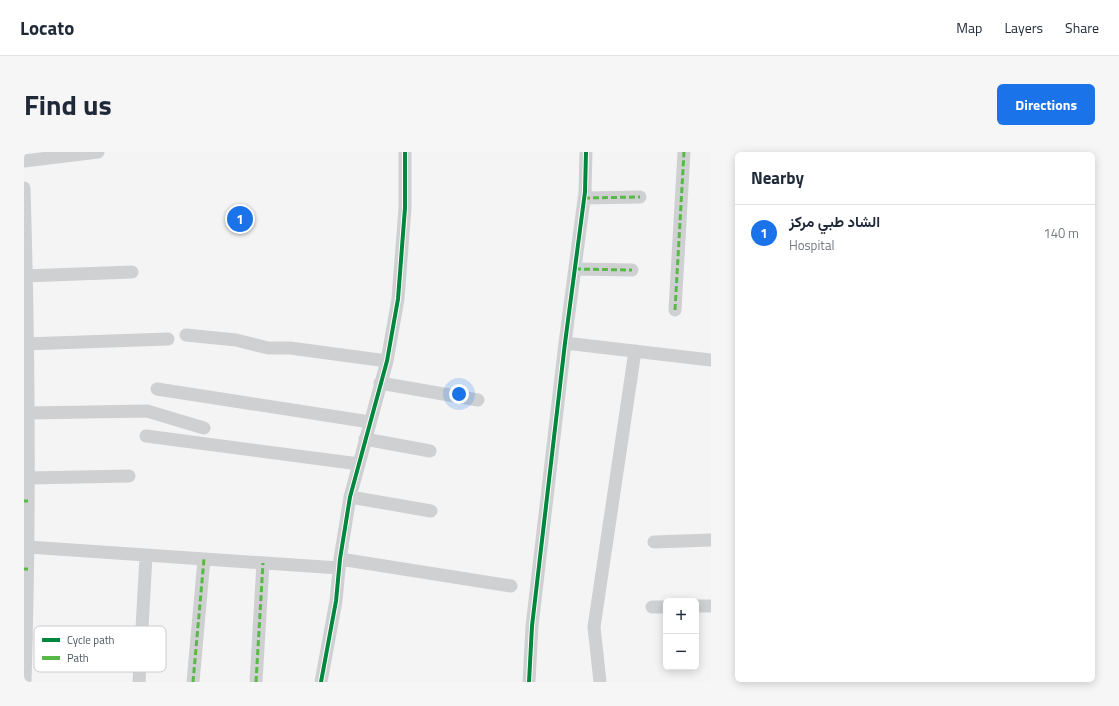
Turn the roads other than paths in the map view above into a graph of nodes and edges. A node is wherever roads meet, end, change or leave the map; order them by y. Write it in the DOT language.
graph roads {
  1 [pos="98,152"];
  2 [pos="405,152"];
  3 [pos="586,152"];
  4 [pos="684,152"];
  5 [pos="24,161"];
  6 [pos="24,188"];
  7 [pos="640,197"];
  8 [pos="584,198"];
  9 [pos="575,269"];
  10 [pos="632,270"];
  11 [pos="132,272"];
  12 [pos="25,276"];
  13 [pos="675,310"];
  14 [pos="186,336"];
  15 [pos="168,339"];
  16 [pos="565,343"];
  17 [pos="26,344"];
  18 [pos="635,351"];
  19 [pos="711,360"];
  20 [pos="386,361"];
  21 [pos="380,383"];
  22 [pos="157,389"];
  23 [pos="478,400"];
  24 [pos="28,413"];
  25 [pos="370,422"];
  26 [pos="204,428"];
  27 [pos="146,436"];
  28 [pos="365,439"];
  29 [pos="430,451"];
  30 [pos="359,464"];
  31 [pos="129,476"];
  32 [pos="29,478"];
  33 [pos="350,497"];
  34 [pos="26,501"];
  35 [pos="431,511"];
  36 [pos="711,540"];
  37 [pos="654,542"];
  38 [pos="28,547"];
  39 [pos="146,556"];
  40 [pos="204,559"];
  41 [pos="263,563"];
  42 [pos="339,563"];
  43 [pos="26,569"];
  44 [pos="511,586"];
  45 [pos="699,606"];
  46 [pos="711,606"];
  47 [pos="652,607"];
  48 [pos="663,607"];
  49 [pos="142,626"];
  50 [pos="25,640"];
  51 [pos="140,672"];
  52 [pos="26,682"];
  53 [pos="139,682"];
  54 [pos="193,682"];
  55 [pos="256,682"];
  56 [pos="321,682"];
  57 [pos="529,682"];
  58 [pos="600,682"];
  1 -- 5 [label="street"];
  2 -- 20 [label="street"];
  3 -- 8 [label="street"];
  4 -- 13 [label="street"];
  6 -- 12 [label="street"];
  7 -- 8 [label="street"];
  8 -- 9 [label="street"];
  9 -- 10 [label="street"];
  9 -- 16 [label="street"];
  11 -- 12 [label="street"];
  12 -- 17 [label="street"];
  14 -- 20 [label="street"];
  15 -- 17 [label="street"];
  16 -- 18 [label="street"];
  16 -- 57 [label="street"];
  17 -- 24 [label="street"];
  18 -- 19 [label="street"];
  18 -- 58 [label="street"];
  20 -- 21 [label="street"];
  21 -- 23 [label="street"];
  21 -- 25 [label="street"];
  22 -- 25 [label="street"];
  24 -- 26 [label="street"];
  24 -- 32 [label="street"];
  25 -- 28 [label="street"];
  27 -- 30 [label="street"];
  28 -- 29 [label="street"];
  28 -- 30 [label="street"];
  30 -- 33 [label="street"];
  31 -- 32 [label="street"];
  32 -- 34 [label="street"];
  33 -- 35 [label="street"];
  33 -- 42 [label="street"];
  34 -- 38 [label="street"];
  36 -- 37 [label="street"];
  38 -- 39 [label="street"];
  38 -- 43 [label="street"];
  39 -- 40 [label="street"];
  39 -- 49 [label="street"];
  40 -- 41 [label="street"];
  40 -- 54 [label="street"];
  41 -- 42 [label="street"];
  41 -- 55 [label="street"];
  42 -- 44 [label="street"];
  42 -- 56 [label="street"];
  43 -- 50 [label="street"];
  45 -- 46 [label="street"];
  47 -- 48 [label="street"];
  50 -- 52 [label="street"];
  51 -- 53 [label="street"];
}
